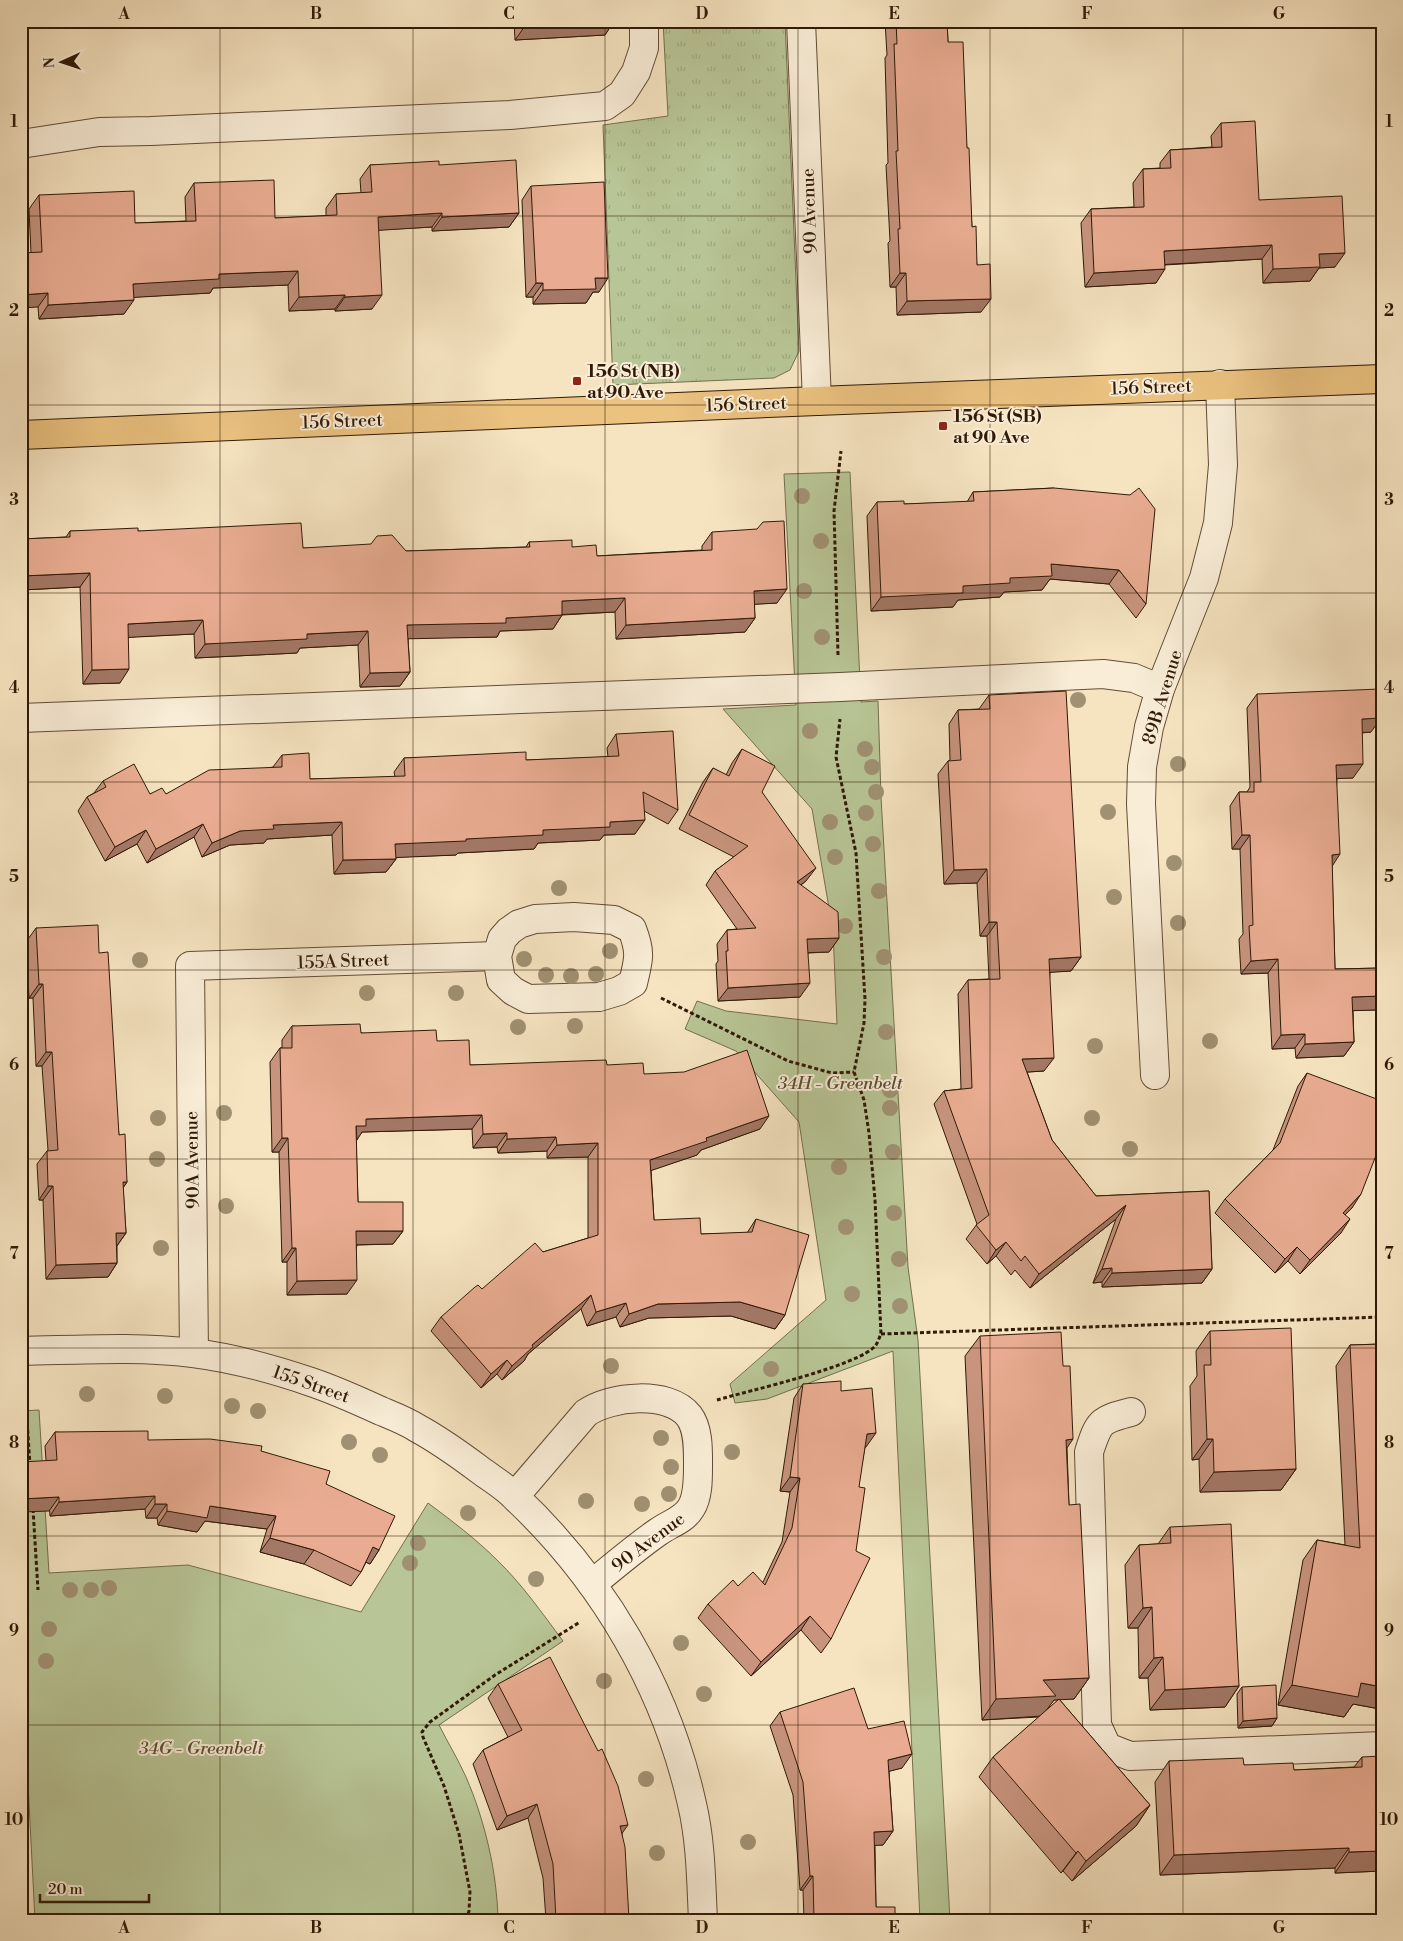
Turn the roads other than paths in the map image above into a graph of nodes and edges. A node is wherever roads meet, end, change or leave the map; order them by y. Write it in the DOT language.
graph roads {
  1 [pos="644,21"];
  2 [pos="800,21"];
  3 [pos="21,144"];
  4 [pos="1382,379"];
  5 [pos="1220,384"];
  6 [pos="817,401"];
  7 [pos="21,435"];
  8 [pos="1160,689"];
  9 [pos="21,718"];
  10 [pos="497,956"];
  11 [pos="190,966"];
  12 [pos="1154,1075"];
  13 [pos="21,1351"];
  14 [pos="194,1353"];
  15 [pos="1132,1412"];
  16 [pos="515,1496"];
  17 [pos="592,1584"];
  18 [pos="1382,1746"];
  19 [pos="703,1920"];
  1 -- 3 [label="street"];
  2 -- 6 [label="street, 90 Avenue"];
  4 -- 5 [label="main road, 156 Street"];
  5 -- 6 [label="main road, 156 Street"];
  5 -- 8 [label="street, 89B Avenue"];
  6 -- 7 [label="main road, 156 Street"];
  8 -- 9 [label="street"];
  8 -- 12 [label="street, 89B Avenue"];
  10 -- 10 [label="street"];
  10 -- 11 [label="street, 155A Street"];
  11 -- 14 [label="street, 90A Avenue"];
  13 -- 14 [label="street, 155 Street"];
  14 -- 16 [label="street, 155 Street"];
  15 -- 18 [label="street"];
  16 -- 17 [label="street, 155 Street"];
  16 -- 17 [label="street, 90 Avenue"];
  17 -- 19 [label="street"];
}
